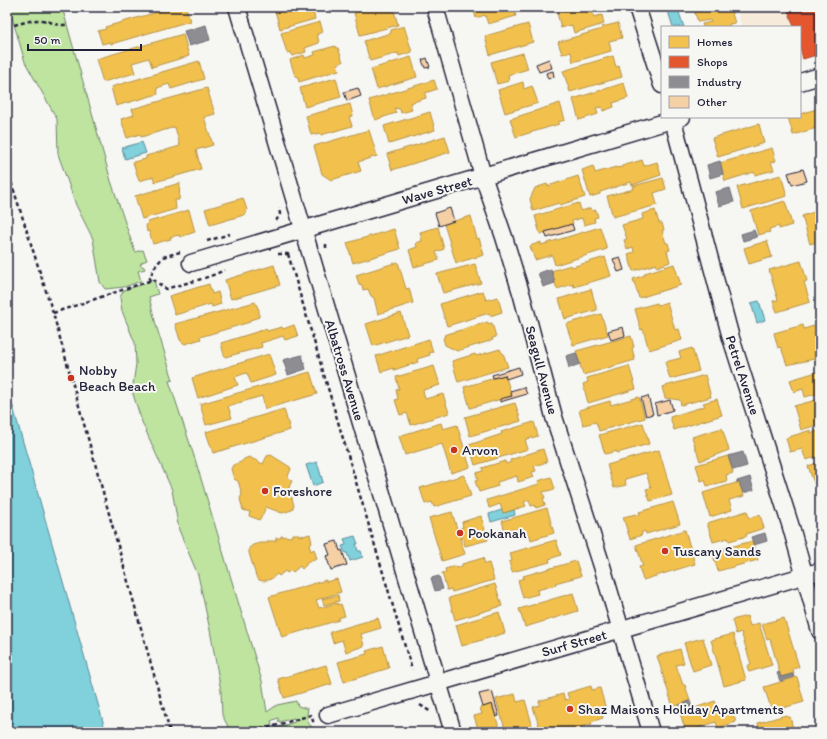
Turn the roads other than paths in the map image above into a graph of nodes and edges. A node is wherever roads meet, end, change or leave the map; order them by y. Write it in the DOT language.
graph roads {
  1 [pos="237,7"];
  2 [pos="435,7"];
  3 [pos="637,7"];
  4 [pos="820,76"];
  5 [pos="661,82"];
  6 [pos="801,82"];
  7 [pos="676,118"];
  8 [pos="483,176"];
  9 [pos="303,229"];
  10 [pos="191,263"];
  11 [pos="820,571"];
  12 [pos="804,576"];
  13 [pos="621,629"];
  14 [pos="820,632"];
  15 [pos="439,682"];
  16 [pos="328,715"];
  17 [pos="453,732"];
  18 [pos="651,732"];
  1 -- 9 [label="street, Albatross Avenue"];
  2 -- 8 [label="street, Seagull Avenue"];
  3 -- 5 [label="street"];
  4 -- 6 [label="street"];
  7 -- 8 [label="street, Wave Street"];
  7 -- 12 [label="street, Petrel Avenue"];
  8 -- 9 [label="street, Wave Street"];
  8 -- 13 [label="street, Seagull Avenue"];
  9 -- 10 [label="street, Wave Street"];
  9 -- 15 [label="street, Albatross Avenue"];
  11 -- 12 [label="street, Surf Street"];
  12 -- 13 [label="street, Surf Street"];
  12 -- 14 [label="street, Petrel Avenue"];
  13 -- 15 [label="street, Surf Street"];
  13 -- 18 [label="street, Seagull Avenue"];
  15 -- 16 [label="street, Surf Street"];
  15 -- 17 [label="street, Albatross Avenue"];
}
